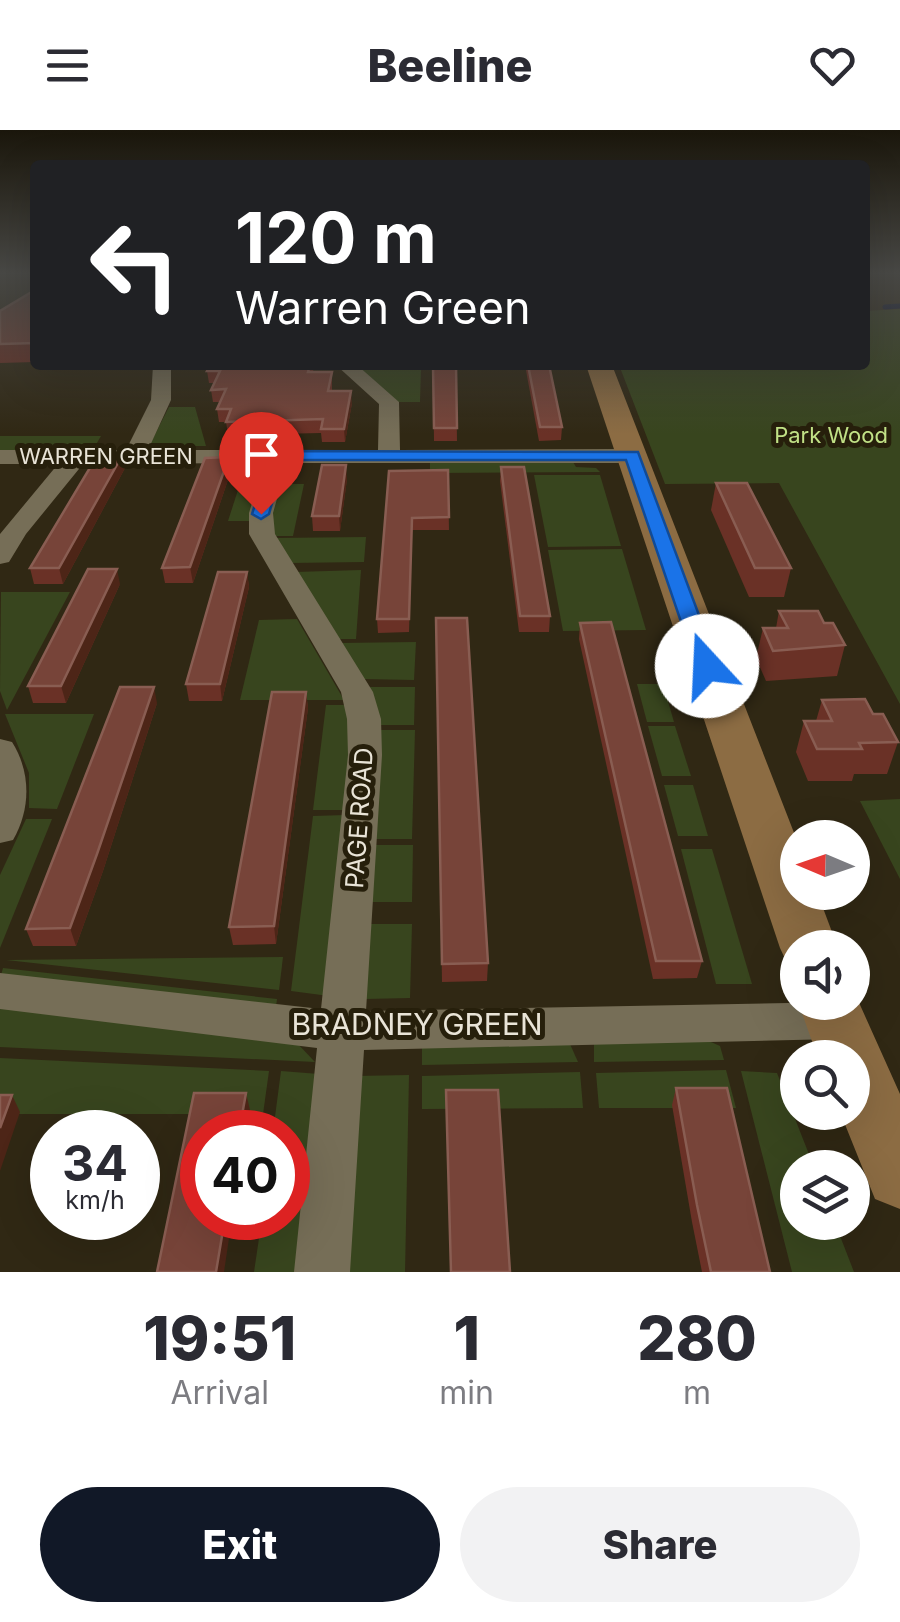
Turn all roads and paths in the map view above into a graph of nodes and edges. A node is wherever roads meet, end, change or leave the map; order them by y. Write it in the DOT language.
graph roads {
  1 [pos="162,370"];
  2 [pos="351,370"];
  3 [pos="600,370"];
  4 [pos="389,454"];
  5 [pos="278,455"];
  6 [pos="77,456"];
  7 [pos="134,456"];
  8 [pos="632,456"];
  9 [pos="0,457"];
  10 [pos="0,556"];
  11 [pos="0,750"];
  12 [pos="0,830"];
  13 [pos="803,930"];
  14 [pos="0,992"];
  15 [pos="343,1030"];
  16 [pos="842,1035"];
  17 [pos="900,1174"];
  18 [pos="322,1272"];
  1 -- 7 [label="street"];
  2 -- 4 [label="street"];
  3 -- 8 [label="street"];
  4 -- 5 [label="street, WARREN GREEN"];
  4 -- 8 [label="street, WARREN GREEN"];
  5 -- 7 [label="street, WARREN GREEN"];
  5 -- 15 [label="street, PAGE ROAD"];
  6 -- 7 [label="street, WARREN GREEN"];
  6 -- 9 [label="street, WARREN GREEN"];
  6 -- 10 [label="street"];
  8 -- 13 [label="street"];
  11 -- 12 [label="street"];
  14 -- 15 [label="street, BRADNEY GREEN"];
  15 -- 16 [label="street, BRADNEY GREEN"];
  15 -- 18 [label="street, PAGE ROAD"];
  16 -- 17 [label="street"];
}
